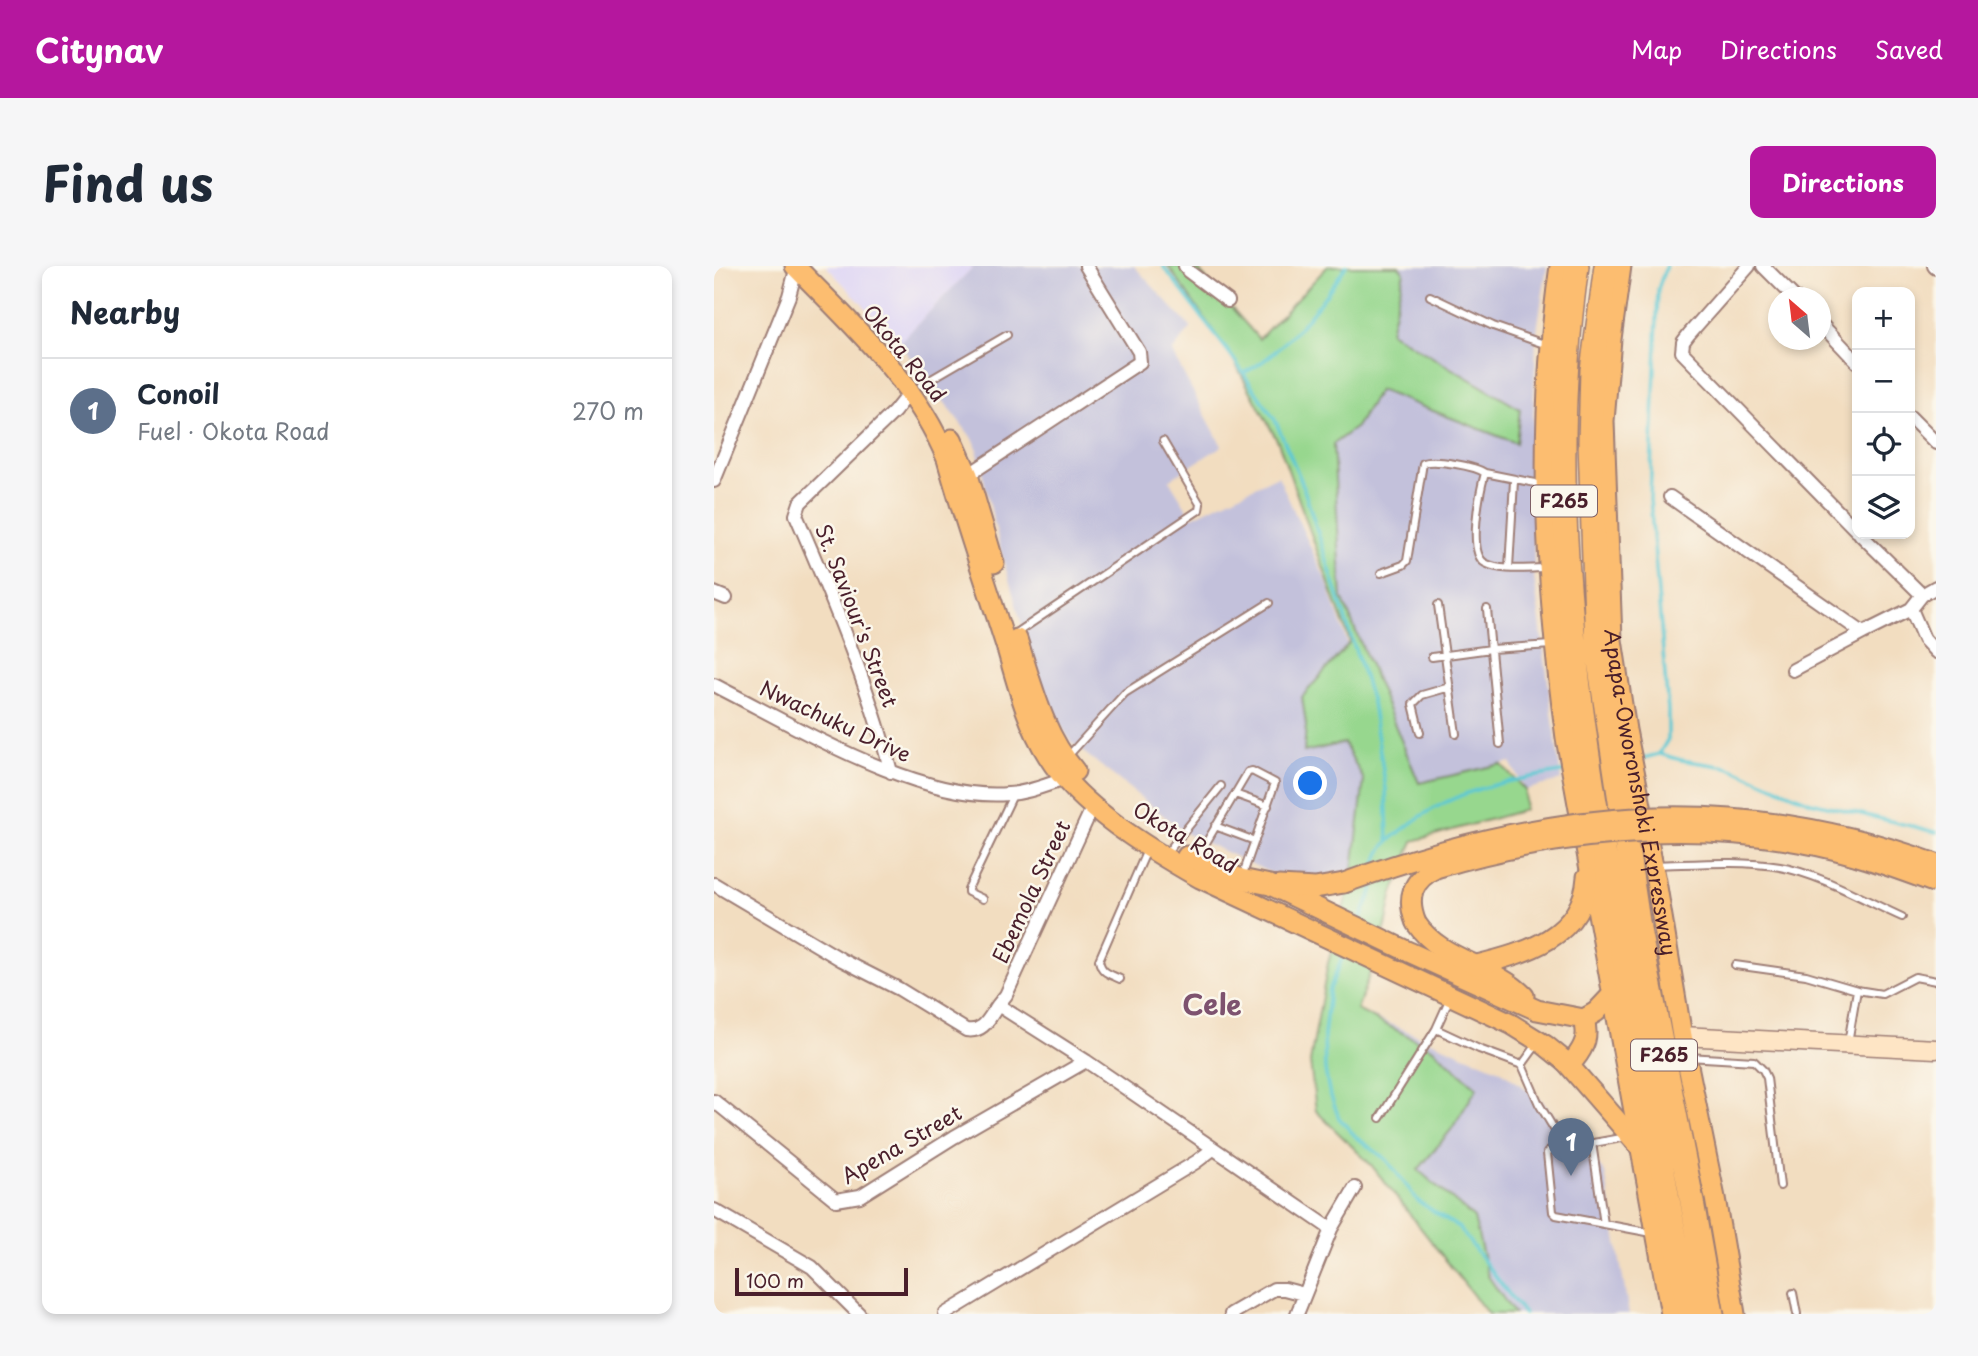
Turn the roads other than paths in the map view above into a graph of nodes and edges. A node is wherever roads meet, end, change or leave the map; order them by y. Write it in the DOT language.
graph roads {
  1 [pos="799,266"];
  2 [pos="1086,266"];
  3 [pos="1185,266"];
  4 [pos="1560,266"];
  5 [pos="1577,266"];
  6 [pos="1606,266"];
  7 [pos="1622,266"];
  8 [pos="1749,266"];
  9 [pos="1763,266"];
  10 [pos="1784,287"];
  11 [pos="1430,296"];
  12 [pos="1228,300"];
  13 [pos="1831,334"];
  14 [pos="1007,335"];
  15 [pos="1552,347"];
  16 [pos="1852,357"];
  17 [pos="915,388"];
  18 [pos="1915,422"];
  19 [pos="1163,441"];
  20 [pos="1936,443"];
  21 [pos="1485,473"];
  22 [pos="968,475"];
  23 [pos="714,481"];
  24 [pos="1514,481"];
  25 [pos="1547,486"];
  26 [pos="1670,497"];
  27 [pos="1852,527"];
  28 [pos="1864,539"];
  29 [pos="984,552"];
  30 [pos="1509,568"];
  31 [pos="1548,568"];
  32 [pos="1381,573"];
  33 [pos="1936,587"];
  34 [pos="1922,595"];
  35 [pos="1269,603"];
  36 [pos="1438,605"];
  37 [pos="1487,609"];
  38 [pos="1911,609"];
  39 [pos="1863,633"];
  40 [pos="1015,634"];
  41 [pos="1553,645"];
  42 [pos="1491,649"];
  43 [pos="1936,652"];
  44 [pos="1446,655"];
  45 [pos="1432,657"];
  46 [pos="1793,670"];
  47 [pos="714,685"];
  48 [pos="1450,687"];
  49 [pos="1617,727"];
  50 [pos="1420,733"];
  51 [pos="1456,734"];
  52 [pos="1575,737"];
  53 [pos="1500,744"];
  54 [pos="1065,759"];
  55 [pos="891,772"];
  56 [pos="1065,779"];
  57 [pos="1222,786"];
  58 [pos="1013,794"];
  59 [pos="1235,794"];
  60 [pos="1629,794"];
  61 [pos="1587,802"];
  62 [pos="1093,806"];
  63 [pos="1268,806"];
  64 [pos="1215,826"];
  65 [pos="1255,841"];
  66 [pos="1586,845"];
  67 [pos="1148,848"];
  68 [pos="1170,849"];
  69 [pos="1936,864"];
  70 [pos="1653,865"];
  71 [pos="1201,868"];
  72 [pos="1241,879"];
  73 [pos="1936,883"];
  74 [pos="714,884"];
  75 [pos="1270,885"];
  76 [pos="984,899"];
  77 [pos="1902,916"];
  78 [pos="1477,965"];
  79 [pos="1735,965"];
  80 [pos="1121,979"];
  81 [pos="1936,981"];
  82 [pos="1857,990"];
  83 [pos="1612,993"];
  84 [pos="1452,995"];
  85 [pos="1002,1000"];
  86 [pos="1537,1010"];
  87 [pos="1584,1019"];
  88 [pos="1436,1029"];
  89 [pos="1682,1036"];
  90 [pos="1539,1042"];
  91 [pos="1848,1045"];
  92 [pos="1936,1049"];
  93 [pos="1686,1057"];
  94 [pos="1086,1061"];
  95 [pos="1566,1062"];
  96 [pos="1522,1065"];
  97 [pos="714,1101"];
  98 [pos="1380,1118"];
  99 [pos="1635,1142"];
  100 [pos="1592,1143"];
  101 [pos="1213,1149"];
  102 [pos="1566,1149"];
  103 [pos="1780,1186"];
  104 [pos="1356,1188"];
  105 [pos="714,1210"];
  106 [pos="1604,1224"];
  107 [pos="1331,1229"];
  108 [pos="1656,1234"];
  109 [pos="1793,1293"];
  110 [pos="1304,1294"];
  111 [pos="859,1314"];
  112 [pos="945,1314"];
  113 [pos="1231,1314"];
  114 [pos="1297,1314"];
  115 [pos="1671,1314"];
  116 [pos="1689,1314"];
  117 [pos="1712,1314"];
  118 [pos="1735,1314"];
  119 [pos="1797,1314"];
  1 -- 17 [label="main road, Okota Road"];
  1 -- 23 [label="street"];
  2 -- 22 [label="street"];
  3 -- 12 [label="street"];
  4 -- 15 [label="main road, Apapa-Oworonshoki Expressway"];
  5 -- 52 [label="highway, Apapa-Oworonshoki Expressway / F265"];
  6 -- 49 [label="highway, Apapa-Oworonshoki Expressway / F265"];
  7 -- 49 [label="main road, Apapa-Oworonshoki Expressway"];
  8 -- 27 [label="street"];
  9 -- 10 [label="street"];
  11 -- 15 [label="lane"];
  13 -- 16 [label="street"];
  14 -- 17 [label="lane"];
  15 -- 25 [label="main road, Apapa-Oworonshoki Expressway"];
  17 -- 22 [label="main road, Okota Road"];
  17 -- 29 [label="main road, Okota Road"];
  17 -- 55 [label="street, St. Saviour's Street"];
  18 -- 20 [label="street"];
  19 -- 40 [label="lane"];
  21 -- 24 [label="lane"];
  21 -- 30 [label="lane"];
  21 -- 32 [label="lane"];
  22 -- 29 [label="main road, Okota Road"];
  24 -- 25 [label="lane"];
  24 -- 30 [label="lane"];
  25 -- 31 [label="main road, Apapa-Oworonshoki Expressway"];
  26 -- 39 [label="street"];
  28 -- 34 [label="street"];
  29 -- 40 [label="main road, Okota Road"];
  29 -- 56 [label="main road, Okota Road"];
  30 -- 31 [label="lane"];
  31 -- 41 [label="main road, Apapa-Oworonshoki Expressway"];
  33 -- 34 [label="street"];
  34 -- 38 [label="street"];
  35 -- 54 [label="lane"];
  36 -- 44 [label="lane"];
  37 -- 42 [label="lane"];
  38 -- 39 [label="street"];
  38 -- 43 [label="street"];
  39 -- 46 [label="street"];
  40 -- 54 [label="main road, Okota Road"];
  41 -- 42 [label="lane"];
  41 -- 52 [label="main road, Apapa-Oworonshoki Expressway"];
  42 -- 44 [label="lane"];
  42 -- 53 [label="lane"];
  44 -- 45 [label="lane"];
  44 -- 48 [label="lane"];
  47 -- 55 [label="street, Nwachuku Drive"];
  48 -- 50 [label="lane"];
  48 -- 51 [label="lane"];
  49 -- 60 [label="highway, Apapa-Oworonshoki Expressway / F265"];
  52 -- 61 [label="highway, Apapa-Oworonshoki Expressway / F265"];
  54 -- 68 [label="main road, Okota Road"];
  55 -- 58 [label="street, Nwachuku Drive"];
  56 -- 58 [label="street, Nwachuku Drive"];
  56 -- 62 [label="main road, Okota Road"];
  57 -- 68 [label="lane"];
  58 -- 76 [label="lane"];
  59 -- 63 [label="lane"];
  59 -- 63 [label="lane"];
  59 -- 64 [label="lane"];
  60 -- 70 [label="main road, Apapa-Oworonshoki Expressway"];
  60 -- 117 [label="highway, Apapa-Oworonshoki Expressway / F265"];
  61 -- 66 [label="main road, Apapa-Oworonshoki Expressway"];
  61 -- 116 [label="highway, Apapa-Oworonshoki Expressway / F265"];
  62 -- 67 [label="main road, Okota Road"];
  62 -- 85 [label="street, Ebemola Street"];
  63 -- 65 [label="lane"];
  64 -- 65 [label="lane"];
  64 -- 71 [label="lane"];
  65 -- 72 [label="lane"];
  66 -- 78 [label="main road"];
  66 -- 83 [label="main road, Apapa-Oworonshoki Expressway"];
  67 -- 71 [label="main road, Okota Road"];
  67 -- 80 [label="lane"];
  68 -- 71 [label="main road, Okota Road"];
  69 -- 75 [label="main road, bridge"];
  70 -- 77 [label="lane"];
  70 -- 89 [label="main road, Apapa-Oworonshoki Expressway"];
  71 -- 72 [label="main road, Okota Road"];
  71 -- 84 [label="main road, Okota Road"];
  72 -- 75 [label="main road, Okota Road"];
  73 -- 78 [label="main road, bridge"];
  74 -- 85 [label="street, Ebemola Street"];
  75 -- 86 [label="main road, Okota Road"];
  78 -- 86 [label="main road"];
  79 -- 82 [label="lane"];
  81 -- 82 [label="lane"];
  82 -- 91 [label="lane"];
  83 -- 87 [label="main road"];
  83 -- 99 [label="main road, Apapa-Oworonshoki Expressway"];
  84 -- 88 [label="lane"];
  84 -- 90 [label="main road, Okota Road"];
  85 -- 94 [label="street"];
  86 -- 87 [label="main road, Okota Road"];
  87 -- 95 [label="main road"];
  88 -- 96 [label="lane"];
  88 -- 98 [label="lane"];
  89 -- 91 [label="main road"];
  89 -- 93 [label="main road, Apapa-Oworonshoki Expressway"];
  90 -- 95 [label="main road, Okota Road"];
  90 -- 96 [label="lane"];
  91 -- 92 [label="main road"];
  93 -- 103 [label="lane"];
  93 -- 118 [label="main road, Apapa-Oworonshoki Expressway"];
  94 -- 97 [label="street, Apena Street"];
  94 -- 101 [label="street"];
  95 -- 99 [label="main road, Okota Road"];
  96 -- 102 [label="lane"];
  99 -- 100 [label="lane"];
  99 -- 108 [label="main road, Apapa-Oworonshoki Expressway"];
  100 -- 102 [label="lane"];
  100 -- 106 [label="lane"];
  101 -- 107 [label="street"];
  101 -- 112 [label="street"];
  102 -- 106 [label="lane"];
  104 -- 107 [label="street"];
  105 -- 111 [label="street"];
  106 -- 108 [label="lane"];
  107 -- 110 [label="street"];
  108 -- 115 [label="main road, Apapa-Oworonshoki Expressway"];
  109 -- 119 [label="lane"];
  110 -- 113 [label="street"];
  110 -- 114 [label="street"];
}
